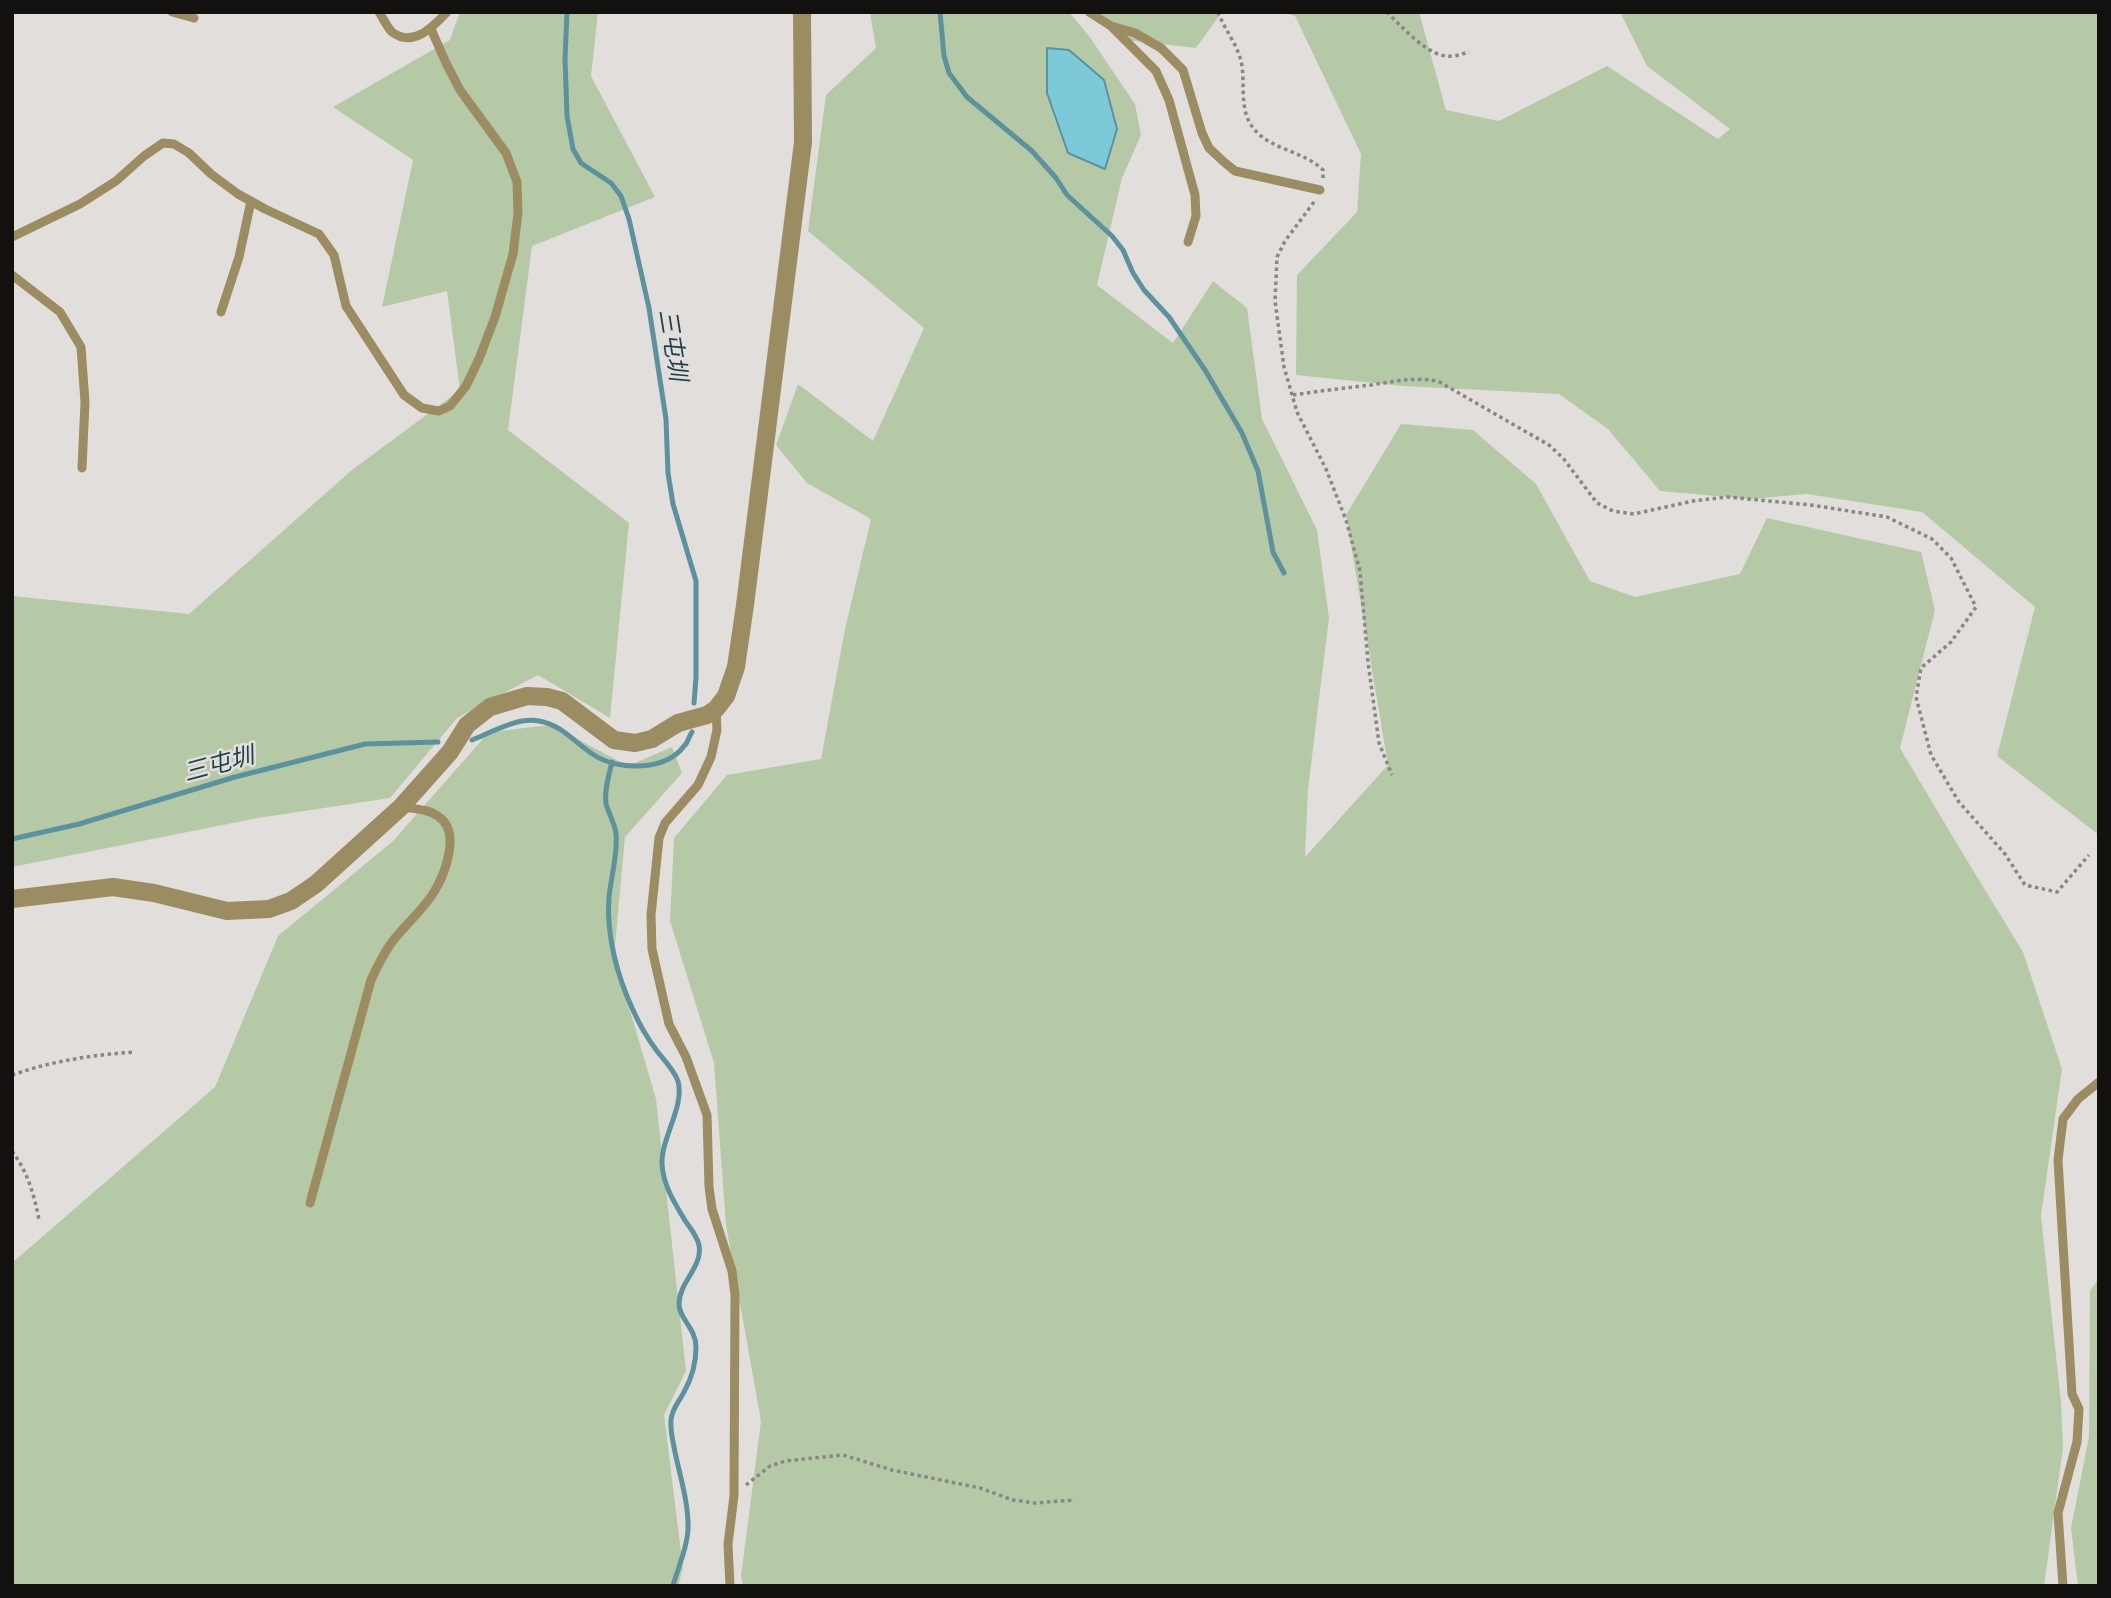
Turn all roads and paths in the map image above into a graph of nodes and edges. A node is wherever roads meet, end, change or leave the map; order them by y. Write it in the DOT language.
graph roads {
  1 [pos="172,12"];
  2 [pos="379,12"];
  3 [pos="447,12"];
  4 [pos="802,12"];
  5 [pos="1089,12"];
  6 [pos="1218,12"];
  7 [pos="1387,12"];
  8 [pos="194,18"];
  9 [pos="1111,26"];
  10 [pos="431,29"];
  11 [pos="1469,52"];
  12 [pos="1320,190"];
  13 [pos="251,201"];
  14 [pos="12,237"];
  15 [pos="1188,242"];
  16 [pos="12,275"];
  17 [pos="221,312"];
  18 [pos="1293,395"];
  19 [pos="82,468"];
  20 [pos="716,709"];
  21 [pos="1391,775"];
  22 [pos="401,807"];
  23 [pos="2089,855"];
  24 [pos="12,900"];
  25 [pos="134,1052"];
  26 [pos="12,1075"];
  27 [pos="2099,1082"];
  28 [pos="12,1151"];
  29 [pos="310,1203"];
  30 [pos="39,1220"];
  31 [pos="734,1496"];
  32 [pos="1074,1500"];
  33 [pos="730,1586"];
  34 [pos="2063,1586"];
  1 -- 8 [label="lane"];
  2 -- 10 [label="lane"];
  3 -- 10 [label="lane"];
  4 -- 20 [label="street"];
  5 -- 9 [label="lane"];
  6 -- 12 [label="path"];
  7 -- 11 [label="path"];
  9 -- 12 [label="lane"];
  9 -- 15 [label="lane"];
  10 -- 13 [label="lane"];
  12 -- 18 [label="path"];
  13 -- 14 [label="lane"];
  13 -- 17 [label="lane"];
  16 -- 19 [label="lane"];
  18 -- 21 [label="path"];
  18 -- 23 [label="path"];
  20 -- 22 [label="street"];
  20 -- 31 [label="lane"];
  22 -- 24 [label="street"];
  22 -- 29 [label="lane"];
  25 -- 26 [label="path"];
  27 -- 34 [label="lane"];
  28 -- 30 [label="path"];
  31 -- 32 [label="path"];
  31 -- 33 [label="lane"];
}
